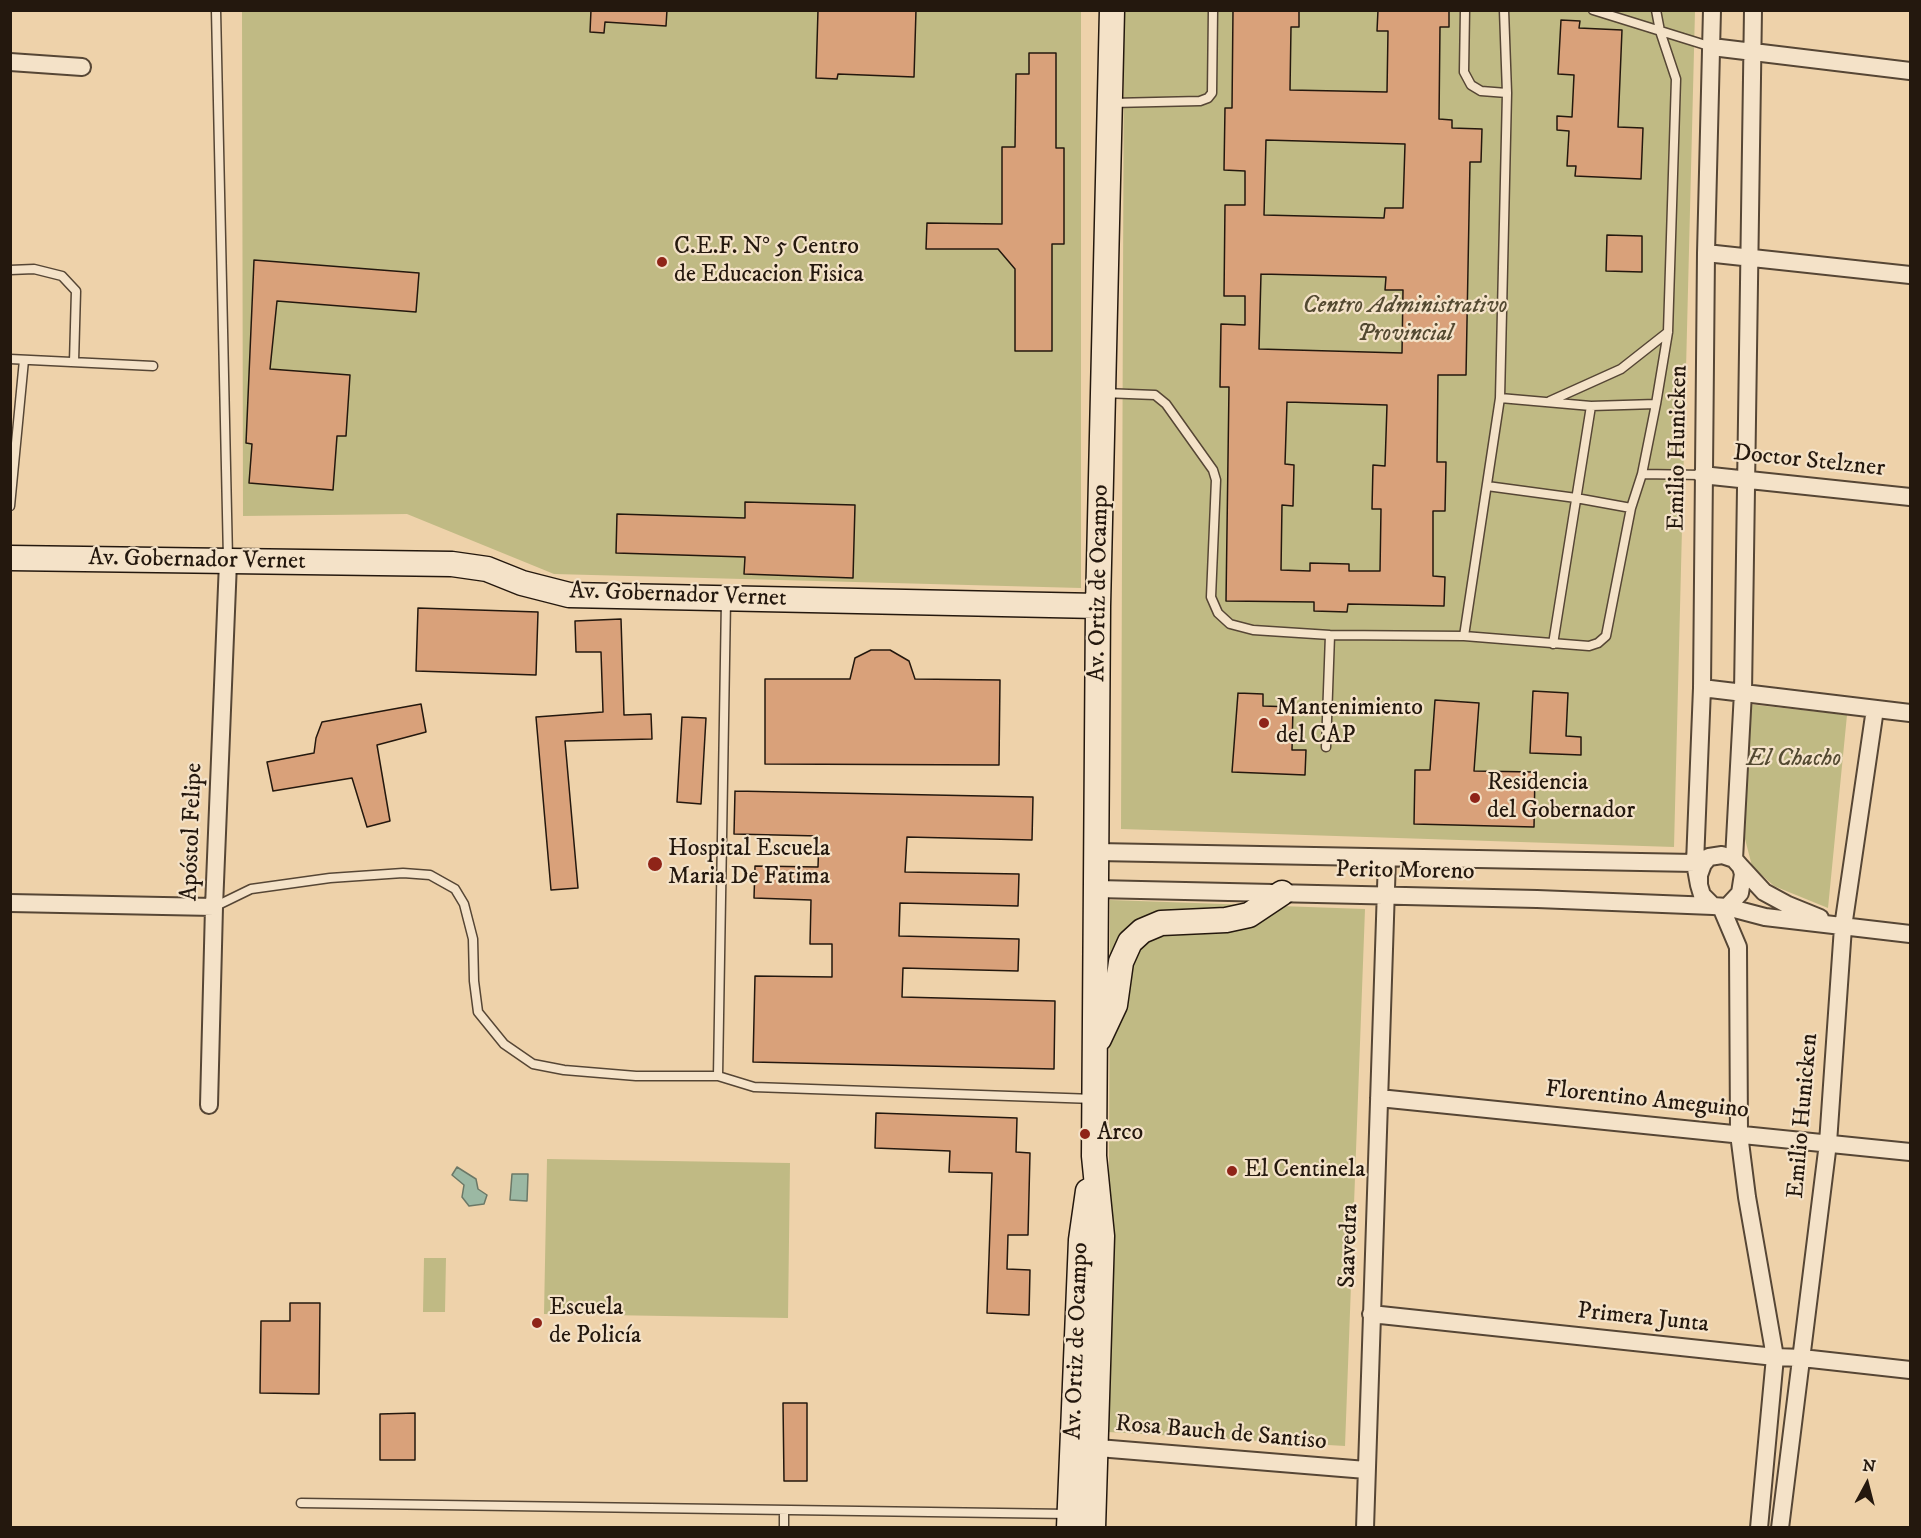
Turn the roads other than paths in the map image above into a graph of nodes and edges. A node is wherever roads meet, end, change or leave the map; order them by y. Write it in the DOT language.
graph roads {
  1 [pos="216,10"];
  2 [pos="1112,10"];
  3 [pos="1213,10"];
  4 [pos="1465,10"];
  5 [pos="1504,10"];
  6 [pos="1593,10"];
  7 [pos="1656,10"];
  8 [pos="1712,10"];
  9 [pos="1753,10"];
  10 [pos="1660,31"];
  11 [pos="1712,47"];
  12 [pos="1752,53"];
  13 [pos="10,62"];
  14 [pos="82,67"];
  15 [pos="1911,71"];
  16 [pos="1507,93"];
  17 [pos="1110,104"];
  18 [pos="1706,253"];
  19 [pos="1748,258"];
  20 [pos="10,270"];
  21 [pos="1911,275"];
  22 [pos="1668,332"];
  23 [pos="10,359"];
  24 [pos="24,360"];
  25 [pos="74,362"];
  26 [pos="153,366"];
  27 [pos="1103,393"];
  28 [pos="1500,398"];
  29 [pos="1548,402"];
  30 [pos="1656,404"];
  31 [pos="1591,406"];
  32 [pos="1642,474"];
  33 [pos="1702,475"];
  34 [pos="1746,479"];
  35 [pos="1488,486"];
  36 [pos="1911,497"];
  37 [pos="1576,498"];
  38 [pos="10,506"];
  39 [pos="1631,508"];
  40 [pos="10,558"];
  41 [pos="228,562"];
  42 [pos="726,597"];
  43 [pos="1098,606"];
  44 [pos="1330,635"];
  45 [pos="1464,636"];
  46 [pos="1553,644"];
  47 [pos="1702,688"];
  48 [pos="1743,692"];
  49 [pos="1875,710"];
  50 [pos="1911,713"];
  51 [pos="1326,747"];
  52 [pos="1097,852"];
  53 [pos="1387,858"];
  54 [pos="1702,860"];
  55 [pos="1738,863"];
  56 [pos="1097,889"];
  57 [pos="1282,893"];
  58 [pos="1386,896"];
  59 [pos="10,903"];
  60 [pos="1720,906"];
  61 [pos="214,907"];
  62 [pos="1843,927"];
  63 [pos="1911,934"];
  64 [pos="1095,1047"];
  65 [pos="718,1076"];
  66 [pos="1379,1098"];
  67 [pos="1094,1099"];
  68 [pos="209,1105"];
  69 [pos="1739,1134"];
  70 [pos="1828,1143"];
  71 [pos="1911,1152"];
  72 [pos="1371,1314"];
  73 [pos="1775,1358"];
  74 [pos="1802,1358"];
  75 [pos="1911,1370"];
  76 [pos="1084,1447"];
  77 [pos="1366,1470"];
  78 [pos="301,1503"];
  79 [pos="784,1510"];
  80 [pos="1069,1521"];
  81 [pos="784,1527"];
  82 [pos="1093,1527"];
  83 [pos="1365,1527"];
  84 [pos="1759,1527"];
  85 [pos="1780,1527"];
  1 -- 41 [label="lane"];
  2 -- 17 [label="main road, Av. Ortiz de Ocampo"];
  3 -- 17 [label="lane"];
  4 -- 16 [label="lane"];
  5 -- 16 [label="lane"];
  6 -- 10 [label="lane"];
  7 -- 10 [label="lane"];
  8 -- 11 [label="street, Emilio Hunicken"];
  9 -- 12 [label="street"];
  10 -- 11 [label="lane"];
  10 -- 22 [label="lane"];
  11 -- 12 [label="street"];
  11 -- 18 [label="street, Emilio Hunicken"];
  12 -- 15 [label="street"];
  12 -- 19 [label="street"];
  13 -- 14 [label="street"];
  16 -- 28 [label="lane"];
  17 -- 27 [label="main road, Av. Ortiz de Ocampo"];
  18 -- 19 [label="street"];
  18 -- 33 [label="street, Emilio Hunicken"];
  19 -- 21 [label="street"];
  19 -- 34 [label="street"];
  20 -- 25 [label="lane"];
  22 -- 29 [label="lane"];
  22 -- 30 [label="lane"];
  23 -- 24 [label="lane"];
  24 -- 25 [label="lane"];
  24 -- 38 [label="lane"];
  25 -- 26 [label="lane"];
  27 -- 43 [label="main road, Av. Ortiz de Ocampo"];
  27 -- 44 [label="lane"];
  28 -- 29 [label="lane"];
  28 -- 35 [label="lane"];
  29 -- 31 [label="lane"];
  30 -- 31 [label="lane"];
  30 -- 32 [label="lane"];
  31 -- 37 [label="lane"];
  32 -- 33 [label="lane"];
  32 -- 39 [label="lane"];
  33 -- 34 [label="street, Doctor Stelzner"];
  33 -- 47 [label="street, Emilio Hunicken"];
  34 -- 36 [label="street, Doctor Stelzner"];
  34 -- 48 [label="street"];
  35 -- 37 [label="lane"];
  35 -- 45 [label="lane"];
  37 -- 39 [label="lane"];
  37 -- 46 [label="lane"];
  39 -- 46 [label="lane"];
  40 -- 41 [label="main road, Av. Gobernador Vernet"];
  41 -- 42 [label="main road, Av. Gobernador Vernet"];
  41 -- 61 [label="street, Apóstol Felipe"];
  42 -- 43 [label="main road, Av. Gobernador Vernet"];
  42 -- 65 [label="lane"];
  43 -- 52 [label="main road, Av. Ortiz de Ocampo"];
  44 -- 45 [label="lane"];
  44 -- 51 [label="lane"];
  45 -- 46 [label="lane"];
  47 -- 48 [label="street"];
  47 -- 54 [label="street, Emilio Hunicken"];
  48 -- 49 [label="street"];
  48 -- 55 [label="street"];
  49 -- 50 [label="street"];
  49 -- 62 [label="street, Emilio Hunicken"];
  52 -- 53 [label="street, Perito Moreno"];
  52 -- 56 [label="main road, Av. Ortiz de Ocampo"];
  53 -- 54 [label="street, Perito Moreno"];
  53 -- 58 [label="street, Saavedra"];
  54 -- 55 [label="street"];
  54 -- 60 [label="street, Emilio Hunicken"];
  55 -- 60 [label="street"];
  55 -- 62 [label="street, Perito Moreno"];
  56 -- 57 [label="street, Perito Moreno"];
  56 -- 64 [label="main road, Av. Ortiz de Ocampo"];
  57 -- 58 [label="street, Perito Moreno"];
  57 -- 64 [label="main road"];
  58 -- 60 [label="street, Perito Moreno"];
  58 -- 66 [label="street, Saavedra"];
  59 -- 61 [label="street"];
  60 -- 62 [label="street, Perito Moreno"];
  60 -- 69 [label="street, Emilio Hunicken"];
  61 -- 65 [label="lane"];
  61 -- 68 [label="street, Apóstol Felipe"];
  62 -- 63 [label="street, Perito Moreno"];
  62 -- 70 [label="street, Emilio Hunicken"];
  64 -- 67 [label="main road, Av. Ortiz de Ocampo"];
  65 -- 67 [label="lane"];
  66 -- 69 [label="street, Florentino Ameguino"];
  66 -- 72 [label="street, Saavedra"];
  67 -- 76 [label="main road, Av. Ortiz de Ocampo"];
  69 -- 70 [label="street, Florentino Ameguino"];
  69 -- 73 [label="street, Emilio Hunicken"];
  70 -- 71 [label="street, Florentino Ameguino"];
  70 -- 74 [label="street, Emilio Hunicken"];
  72 -- 73 [label="street, Primera Junta"];
  72 -- 77 [label="street, Saavedra"];
  73 -- 74 [label="street, Primera Junta"];
  73 -- 84 [label="street, Emilio Hunicken"];
  74 -- 75 [label="street, Primera Junta"];
  74 -- 85 [label="street, Emilio Hunicken"];
  76 -- 77 [label="street, Rosa Bauch de Santiso"];
  76 -- 80 [label="main road, Av. Ortiz de Ocampo"];
  76 -- 82 [label="main road, Av. Ortiz de Ocampo"];
  77 -- 83 [label="street, Saavedra"];
  78 -- 79 [label="lane"];
  79 -- 80 [label="lane"];
  79 -- 81 [label="lane"];
}
